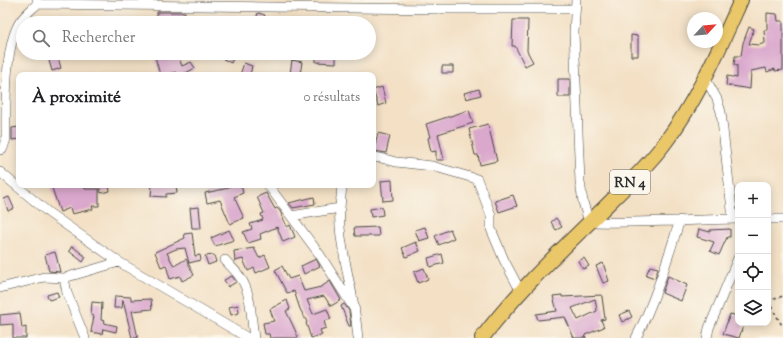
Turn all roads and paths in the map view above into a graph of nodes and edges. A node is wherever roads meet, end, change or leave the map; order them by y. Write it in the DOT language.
graph roads {
  1 [pos="741,0"];
  2 [pos="37,2"];
  3 [pos="576,5"];
  4 [pos="25,16"];
  5 [pos="16,30"];
  6 [pos="704,78"];
  7 [pos="0,150"];
  8 [pos="376,157"];
  9 [pos="1,176"];
  10 [pos="16,187"];
  11 [pos="17,188"];
  12 [pos="270,188"];
  13 [pos="342,188"];
  14 [pos="340,208"];
  15 [pos="291,216"];
  16 [pos="736,218"];
  17 [pos="735,219"];
  18 [pos="771,219"];
  19 [pos="783,219"];
  20 [pos="680,220"];
  21 [pos="590,222"];
  22 [pos="225,260"];
  23 [pos="120,262"];
  24 [pos="735,265"];
  25 [pos="64,278"];
  26 [pos="0,288"];
  27 [pos="522,292"];
  28 [pos="783,296"];
  29 [pos="771,300"];
  30 [pos="771,306"];
  31 [pos="355,310"];
  32 [pos="783,327"];
  33 [pos="85,338"];
  34 [pos="248,338"];
  35 [pos="254,338"];
  36 [pos="358,338"];
  37 [pos="482,338"];
  38 [pos="636,338"];
  39 [pos="647,338"];
  40 [pos="659,338"];
  41 [pos="707,338"];
  1 -- 6 [label="main road, RN 4"];
  2 -- 3 [label="street"];
  2 -- 4 [label="street"];
  3 -- 21 [label="street"];
  5 -- 7 [label="street"];
  6 -- 16 [label="street"];
  6 -- 21 [label="main road, RN 4"];
  8 -- 27 [label="street"];
  9 -- 10 [label="street"];
  11 -- 23 [label="street"];
  12 -- 15 [label="street"];
  13 -- 14 [label="street"];
  14 -- 15 [label="street"];
  14 -- 31 [label="street"];
  15 -- 31 [label="street"];
  17 -- 20 [label="street"];
  18 -- 19 [label="street"];
  20 -- 21 [label="street"];
  20 -- 38 [label="street"];
  21 -- 27 [label="main road, RN 4"];
  22 -- 35 [label="street"];
  23 -- 25 [label="street"];
  23 -- 34 [label="street"];
  24 -- 41 [label="street"];
  25 -- 26 [label="street"];
  25 -- 33 [label="street"];
  27 -- 37 [label="main road, RN 4"];
  28 -- 29 [label="path"];
  30 -- 32 [label="path"];
  31 -- 36 [label="street"];
  39 -- 40 [label="path"];
}
